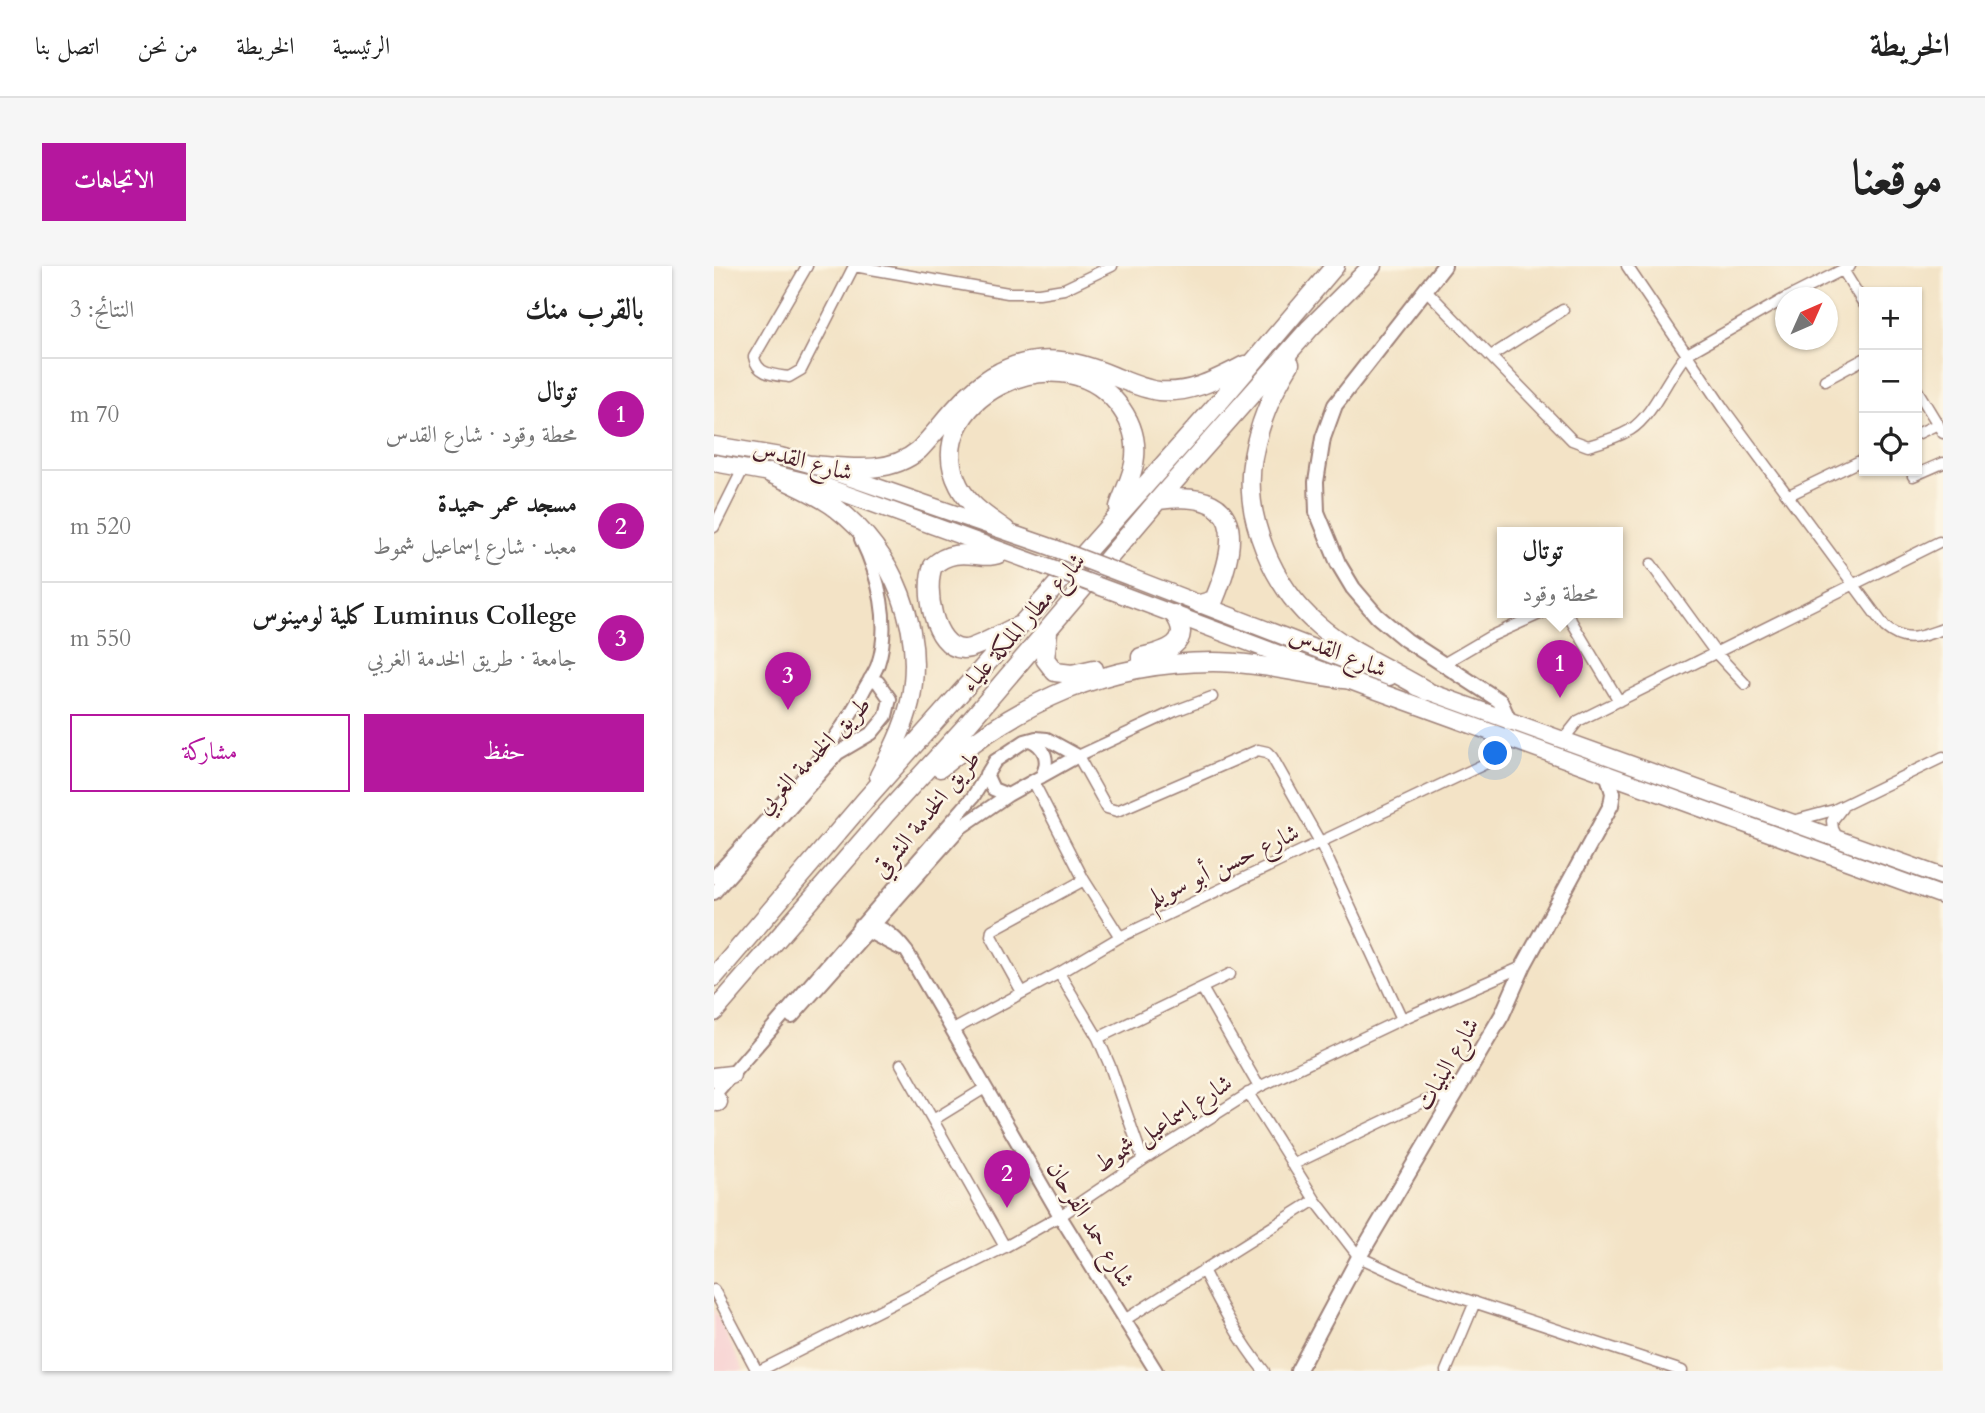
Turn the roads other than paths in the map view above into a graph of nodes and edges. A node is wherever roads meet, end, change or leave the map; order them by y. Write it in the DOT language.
graph roads {
  1 [pos="807,266"];
  2 [pos="1112,266"];
  3 [pos="1335,266"];
  4 [pos="1371,266"];
  5 [pos="1444,266"];
  6 [pos="1627,266"];
  7 [pos="1839,269"];
  8 [pos="1806,287"];
  9 [pos="1426,290"];
  10 [pos="1859,297"];
  11 [pos="1775,304"];
  12 [pos="1563,310"];
  13 [pos="1310,328"];
  14 [pos="1687,354"];
  15 [pos="1491,356"];
  16 [pos="1251,362"];
  17 [pos="1859,362"];
  18 [pos="1825,380"];
  19 [pos="1922,398"];
  20 [pos="1940,428"];
  21 [pos="1922,433"];
  22 [pos="714,445"];
  23 [pos="1859,461"];
  24 [pos="714,463"];
  25 [pos="1943,463"];
  26 [pos="813,465"];
  27 [pos="744,467"];
  28 [pos="770,473"];
  29 [pos="1913,477"];
  30 [pos="1789,495"];
  31 [pos="1158,500"];
  32 [pos="1115,517"];
  33 [pos="849,519"];
  34 [pos="714,527"];
  35 [pos="1006,530"];
  36 [pos="1939,542"];
  37 [pos="1002,552"];
  38 [pos="1651,564"];
  39 [pos="1856,585"];
  40 [pos="1200,604"];
  41 [pos="1174,614"];
  42 [pos="1531,618"];
  43 [pos="1570,618"];
  44 [pos="1021,625"];
  45 [pos="1943,629"];
  46 [pos="1048,631"];
  47 [pos="1715,652"];
  48 [pos="1443,664"];
  49 [pos="870,679"];
  50 [pos="1351,680"];
  51 [pos="1745,684"];
  52 [pos="1427,691"];
  53 [pos="1212,697"];
  54 [pos="1619,701"];
  55 [pos="1510,731"];
  56 [pos="1030,740"];
  57 [pos="1562,741"];
  58 [pos="1078,756"];
  59 [pos="1943,757"];
  60 [pos="1607,773"];
  61 [pos="986,774"];
  62 [pos="1037,779"];
  63 [pos="1008,795"];
  64 [pos="867,799"];
  65 [pos="788,802"];
  66 [pos="1845,805"];
  67 [pos="884,816"];
  68 [pos="1790,821"];
  69 [pos="1839,839"];
  70 [pos="1320,842"];
  71 [pos="1585,852"];
  72 [pos="1600,858"];
  73 [pos="714,877"];
  74 [pos="1943,877"];
  75 [pos="1084,880"];
  76 [pos="714,892"];
  77 [pos="1943,896"];
  78 [pos="866,928"];
  79 [pos="1120,937"];
  80 [pos="1524,965"];
  81 [pos="1059,973"];
  82 [pos="1230,974"];
  83 [pos="714,977"];
  84 [pos="1202,988"];
  85 [pos="1022,992"];
  86 [pos="714,1012"];
  87 [pos="1402,1018"];
  88 [pos="953,1030"];
  89 [pos="1098,1038"];
  90 [pos="901,1064"];
  91 [pos="722,1076"];
  92 [pos="1259,1087"];
  93 [pos="985,1088"];
  94 [pos="1248,1093"];
  95 [pos="715,1100"];
  96 [pos="1451,1100"];
  97 [pos="933,1120"];
  98 [pos="1143,1160"];
  99 [pos="1292,1165"];
  100 [pos="1315,1200"];
  101 [pos="1060,1216"];
  102 [pos="1005,1247"];
  103 [pos="1359,1257"];
  104 [pos="1203,1270"];
  105 [pos="714,1290"];
  106 [pos="1475,1302"];
  107 [pos="1125,1319"];
  108 [pos="758,1371"];
  109 [pos="1156,1371"];
  110 [pos="1264,1371"];
  111 [pos="1298,1371"];
  112 [pos="1446,1371"];
  113 [pos="1682,1371"];
  1 -- 2 [label="street"];
  3 -- 16 [label="highway, شارع مطار الملكة علياء"];
  4 -- 13 [label="highway, شارع مطار الملكة علياء"];
  5 -- 9 [label="main road"];
  6 -- 14 [label="street"];
  7 -- 8 [label="street"];
  7 -- 10 [label="street"];
  9 -- 15 [label="street"];
  9 -- 48 [label="main road"];
  11 -- 14 [label="street"];
  12 -- 15 [label="street"];
  13 -- 31 [label="highway, شارع مطار الملكة علياء"];
  13 -- 52 [label="highway"];
  14 -- 15 [label="street"];
  14 -- 30 [label="street"];
  16 -- 26 [label="highway"];
  16 -- 32 [label="highway, شارع مطار الملكة علياء"];
  17 -- 18 [label="street"];
  19 -- 20 [label="street"];
  20 -- 21 [label="street"];
  22 -- 26 [label="highway, شارع القدس"];
  23 -- 30 [label="street"];
  24 -- 27 [label="highway, شارع القدس"];
  25 -- 29 [label="street"];
  26 -- 35 [label="highway, شارع القدس"];
  27 -- 28 [label="highway, شارع القدس"];
  27 -- 34 [label="street"];
  28 -- 33 [label="highway"];
  28 -- 37 [label="highway, شارع القدس"];
  30 -- 39 [label="street"];
  31 -- 40 [label="highway"];
  31 -- 46 [label="highway, شارع مطار الملكة علياء"];
  32 -- 35 [label="highway"];
  32 -- 44 [label="highway, شارع مطار الملكة علياء"];
  33 -- 49 [label="street, طريق الخدمة الغربي"];
  33 -- 64 [label="highway"];
  35 -- 40 [label="highway, شارع القدس, bridge"];
  36 -- 39 [label="street"];
  37 -- 41 [label="highway, شارع القدس, bridge"];
  37 -- 44 [label="highway"];
  38 -- 47 [label="street"];
  39 -- 45 [label="street"];
  39 -- 47 [label="street"];
  40 -- 52 [label="highway, شارع القدس"];
  41 -- 46 [label="highway"];
  41 -- 50 [label="highway, شارع القدس"];
  42 -- 48 [label="street"];
  43 -- 54 [label="street"];
  44 -- 64 [label="highway, شارع مطار الملكة علياء"];
  46 -- 67 [label="highway, شارع مطار الملكة علياء"];
  47 -- 51 [label="street"];
  47 -- 54 [label="street"];
  48 -- 55 [label="main road"];
  49 -- 65 [label="street, طريق الخدمة الغربي"];
  49 -- 65 [label="street, طريق الخدمة الغربي"];
  50 -- 55 [label="highway, شارع القدس"];
  50 -- 67 [label="highway"];
  52 -- 55 [label="highway, شارع القدس"];
  53 -- 58 [label="street"];
  54 -- 57 [label="street"];
  55 -- 57 [label="highway, شارع القدس"];
  55 -- 60 [label="highway, شارع القدس"];
  55 -- 70 [label="street, شارع حسن أبو سويلم"];
  56 -- 58 [label="street"];
  56 -- 61 [label="street, طريق الخدمة الشرقي"];
  56 -- 62 [label="street"];
  57 -- 68 [label="highway, شارع القدس"];
  58 -- 62 [label="street, طريق الخدمة الشرقي"];
  58 -- 70 [label="street"];
  59 -- 66 [label="street"];
  60 -- 71 [label="main road, شارع البنيات"];
  60 -- 77 [label="highway, شارع القدس"];
  61 -- 63 [label="street"];
  61 -- 78 [label="street, طريق الخدمة الشرقي"];
  62 -- 63 [label="street, طريق الخدمة الشرقي"];
  62 -- 75 [label="street"];
  63 -- 78 [label="street, طريق الخدمة الشرقي"];
  64 -- 83 [label="highway, شارع مطار الملكة علياء"];
  65 -- 73 [label="street, طريق الخدمة الغربي"];
  65 -- 76 [label="street, طريق الخدمة الغربي"];
  66 -- 68 [label="street"];
  66 -- 69 [label="street"];
  67 -- 86 [label="highway, شارع مطار الملكة علياء"];
  68 -- 69 [label="highway, شارع القدس"];
  69 -- 74 [label="highway, شارع القدس"];
  70 -- 79 [label="street, شارع حسن أبو سويلم"];
  70 -- 87 [label="street"];
  71 -- 72 [label="main road"];
  71 -- 80 [label="main road, شارع البنيات"];
  75 -- 79 [label="street"];
  75 -- 85 [label="street"];
  78 -- 88 [label="street, شارع حمد الفرحان"];
  78 -- 91 [label="street, طريق الخدمة الشرقي"];
  78 -- 95 [label="street, طريق الخدمة الشرقي"];
  79 -- 81 [label="street, شارع حسن أبو سويلم"];
  80 -- 87 [label="street, شارع إسماعيل شموط"];
  80 -- 96 [label="main road, شارع البنيات"];
  81 -- 85 [label="street, شارع حسن أبو سويلم"];
  81 -- 89 [label="street"];
  82 -- 84 [label="street"];
  84 -- 89 [label="street"];
  84 -- 92 [label="street"];
  85 -- 88 [label="street, شارع حسن أبو سويلم"];
  87 -- 92 [label="street, شارع إسماعيل شموط"];
  88 -- 93 [label="street, شارع حمد الفرحان"];
  89 -- 98 [label="street"];
  90 -- 97 [label="street"];
  91 -- 95 [label="street, طريق الخدمة الشرقي"];
  92 -- 94 [label="street, شارع إسماعيل شموط"];
  93 -- 97 [label="street"];
  93 -- 101 [label="street, شارع حمد الفرحان"];
  94 -- 98 [label="street, شارع إسماعيل شموط"];
  94 -- 99 [label="street"];
  96 -- 99 [label="street"];
  96 -- 103 [label="main road, شارع البنيات"];
  97 -- 102 [label="street"];
  98 -- 101 [label="street, شارع إسماعيل شموط"];
  99 -- 100 [label="street"];
  100 -- 103 [label="street"];
  100 -- 104 [label="street"];
  101 -- 102 [label="street, شارع إسماعيل شموط"];
  101 -- 107 [label="street, شارع حمد الفرحان"];
  102 -- 108 [label="street, شارع إسماعيل شموط"];
  103 -- 106 [label="street"];
  103 -- 111 [label="main road, شارع البنيات"];
  104 -- 107 [label="street"];
  104 -- 110 [label="street"];
  105 -- 108 [label="street"];
  106 -- 112 [label="street"];
  106 -- 113 [label="street"];
  107 -- 109 [label="street, شارع حمد الفرحان"];
}
